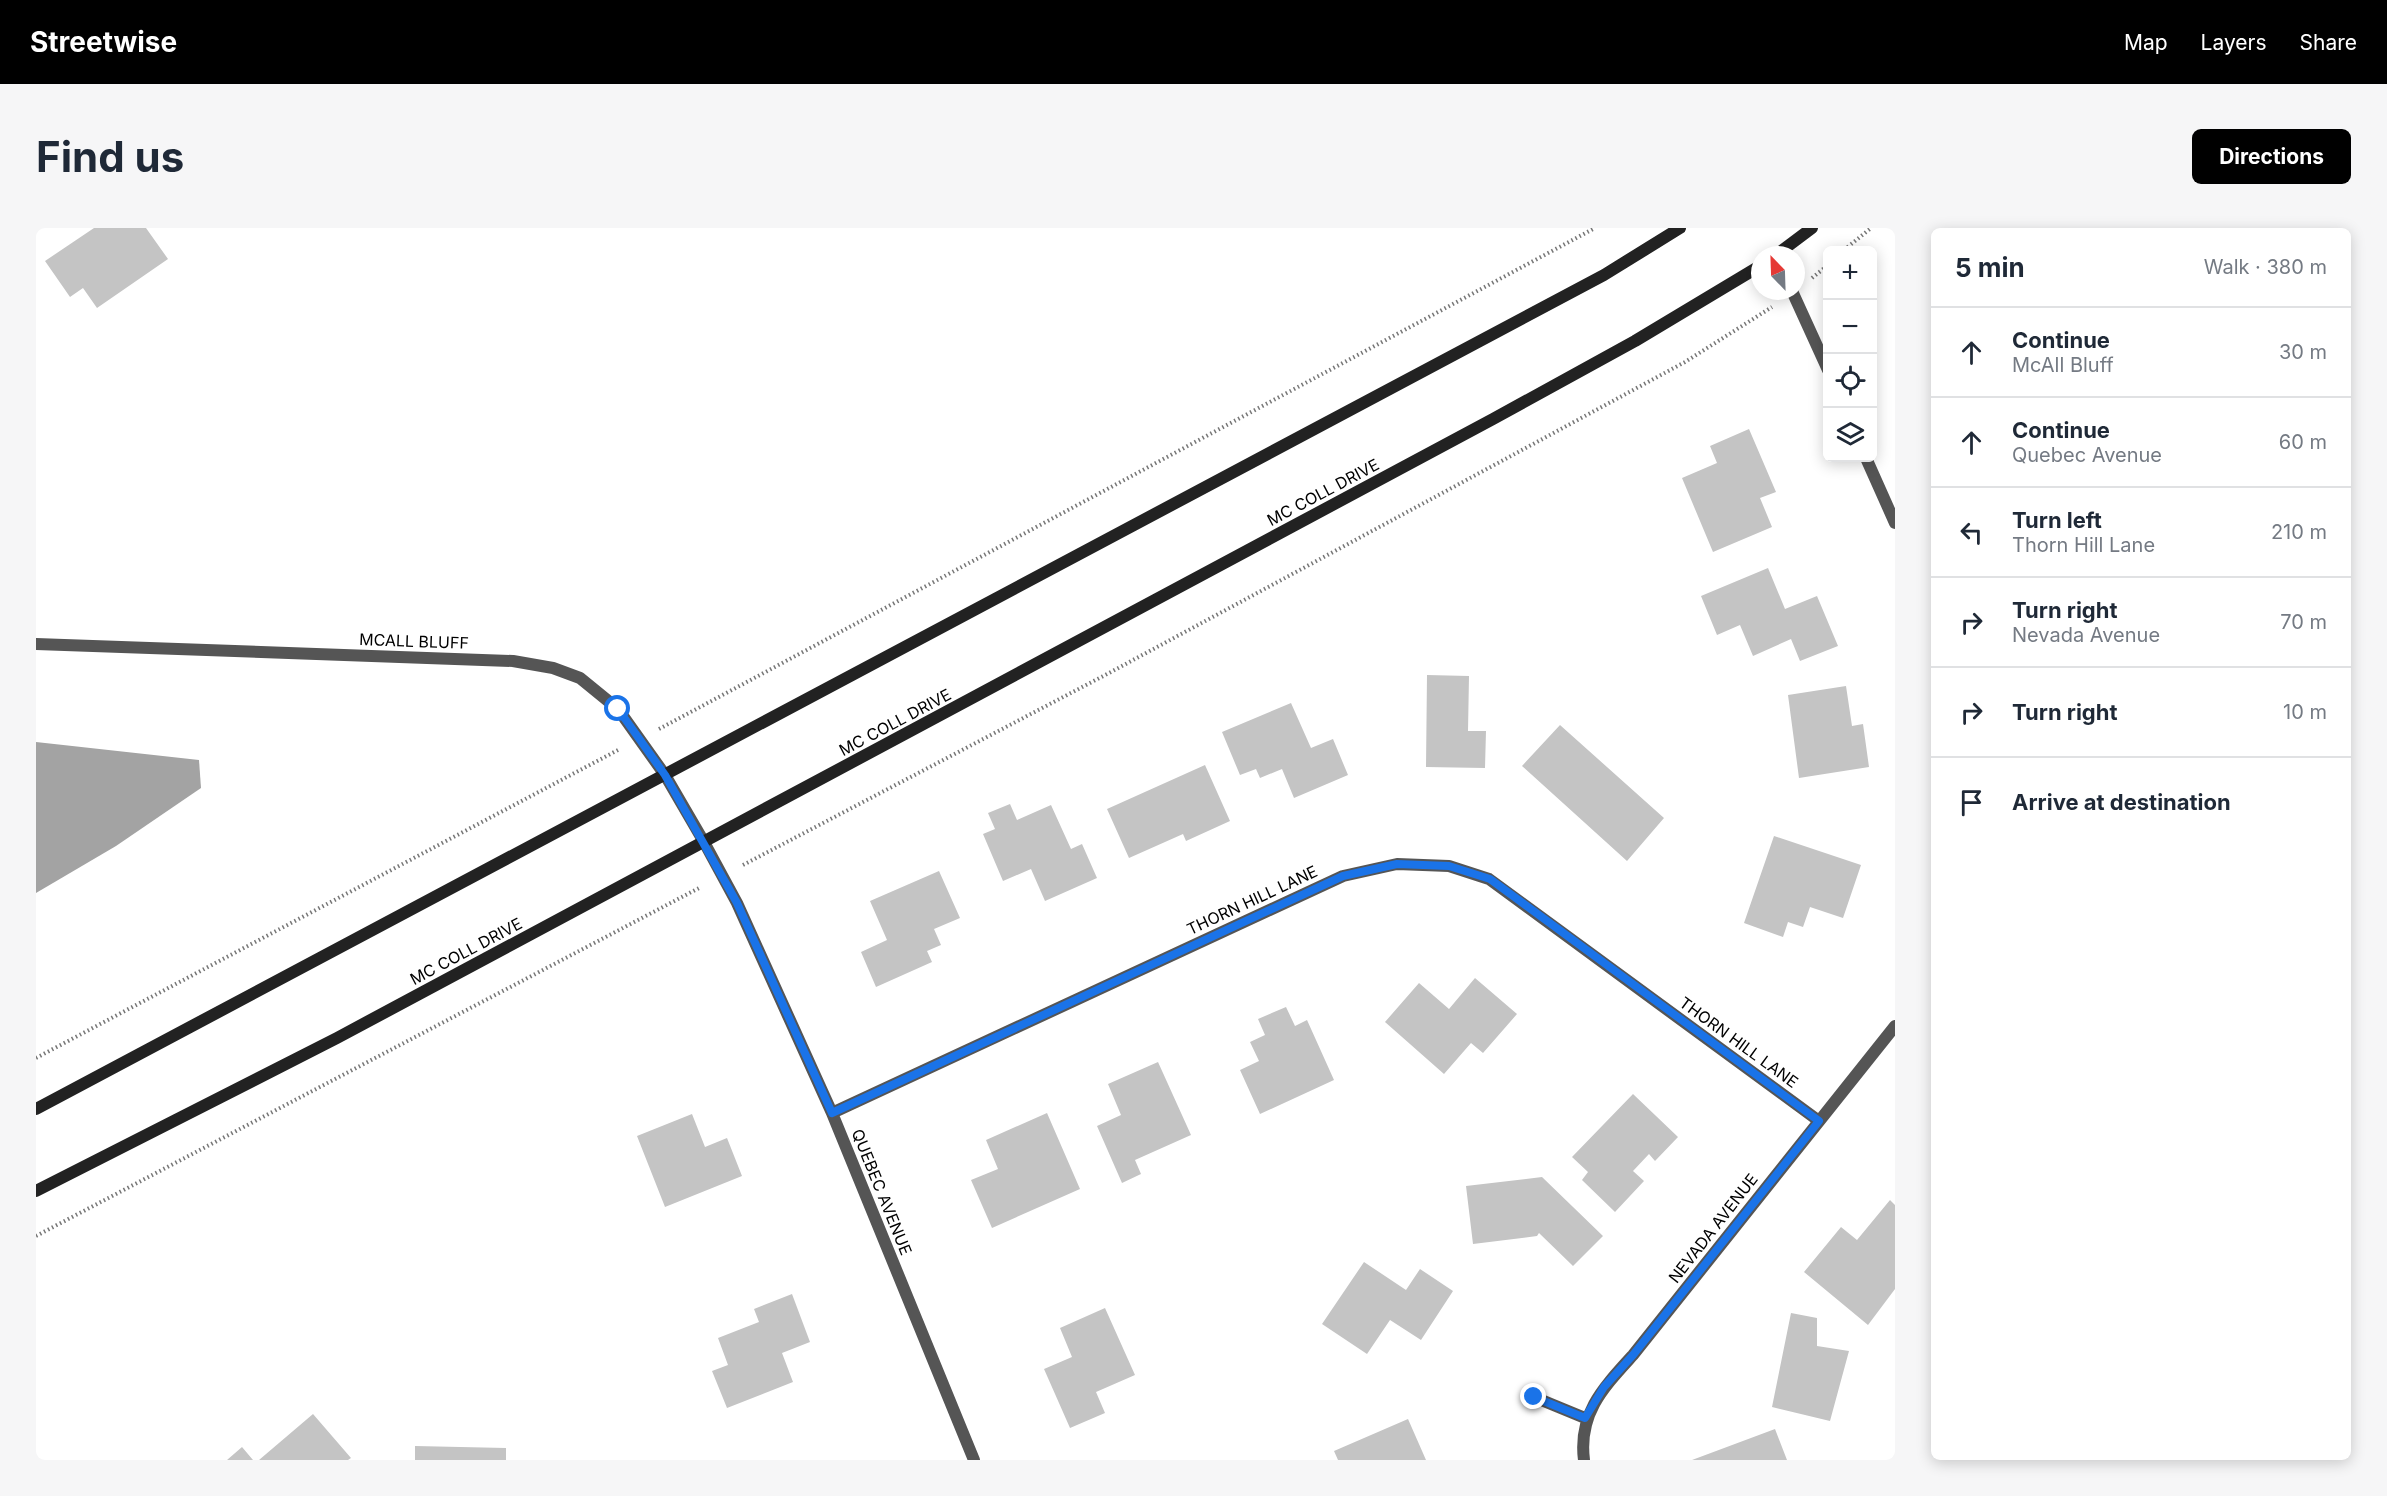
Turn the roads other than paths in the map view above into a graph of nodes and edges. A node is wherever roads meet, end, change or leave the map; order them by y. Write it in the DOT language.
graph roads {
  1 [pos="1680,228"];
  2 [pos="1812,228"];
  3 [pos="1788,246"];
  4 [pos="1751,271"];
  5 [pos="1796,300"];
  6 [pos="1823,361"];
  7 [pos="1868,462"];
  8 [pos="1895,524"];
  9 [pos="36,644"];
  10 [pos="665,775"];
  11 [pos="704,842"];
  12 [pos="1895,1026"];
  13 [pos="36,1109"];
  14 [pos="832,1113"];
  15 [pos="1819,1121"];
  16 [pos="36,1191"];
  17 [pos="1534,1397"];
  18 [pos="1585,1418"];
  19 [pos="974,1460"];
  20 [pos="1584,1460"];
  1 -- 10 [label="main road"];
  2 -- 3 [label="main road"];
  4 -- 11 [label="main road, MC COLL DRIVE"];
  5 -- 6 [label="street"];
  7 -- 8 [label="street"];
  9 -- 10 [label="street, MCALL BLUFF"];
  10 -- 11 [label="street, MCALL BLUFF"];
  10 -- 13 [label="main road"];
  11 -- 14 [label="street, QUEBEC AVENUE"];
  11 -- 16 [label="main road, MC COLL DRIVE"];
  12 -- 15 [label="street, NEVADA AVENUE"];
  14 -- 15 [label="street, THORN HILL LANE"];
  14 -- 19 [label="street, QUEBEC AVENUE"];
  15 -- 18 [label="street, NEVADA AVENUE"];
  17 -- 18 [label="street"];
  18 -- 20 [label="street"];
}
